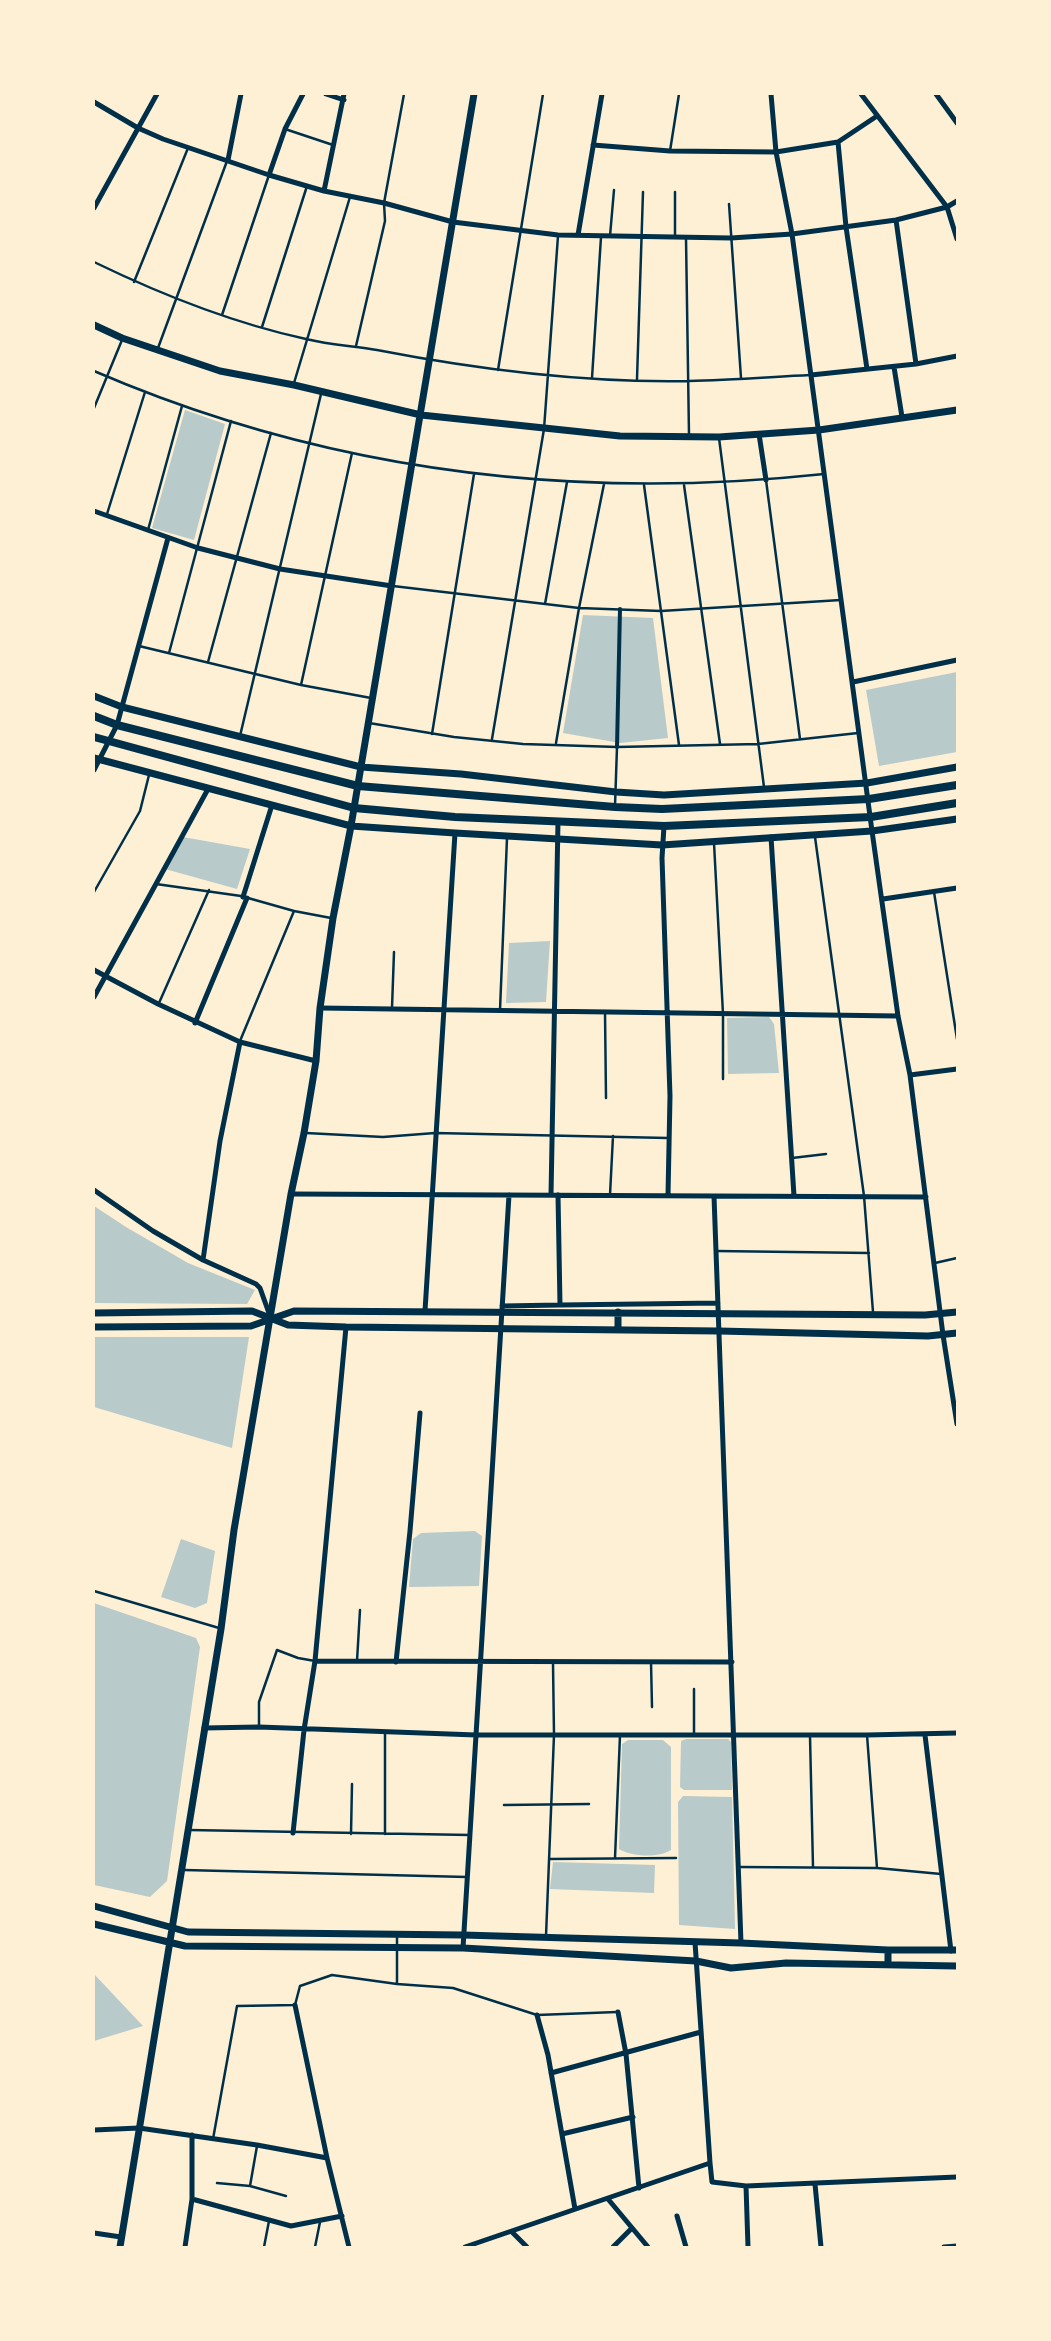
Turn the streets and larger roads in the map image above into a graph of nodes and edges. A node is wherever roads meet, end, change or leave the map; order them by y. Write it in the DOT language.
graph roads {
  1 [pos="157,94"];
  2 [pos="241,94"];
  3 [pos="303,94"];
  4 [pos="326,94"];
  5 [pos="474,94"];
  6 [pos="602,94"];
  7 [pos="771,94"];
  8 [pos="860,94"];
  9 [pos="936,94"];
  10 [pos="344,97"];
  11 [pos="94,102"];
  12 [pos="877,116"];
  13 [pos="957,123"];
  14 [pos="138,128"];
  15 [pos="838,142"];
  16 [pos="593,145"];
  17 [pos="776,152"];
  18 [pos="228,160"];
  19 [pos="269,175"];
  20 [pos="324,191"];
  21 [pos="957,201"];
  22 [pos="947,207"];
  23 [pos="94,208"];
  24 [pos="896,220"];
  25 [pos="453,222"];
  26 [pos="846,227"];
  27 [pos="792,234"];
  28 [pos="578,235"];
  29 [pos="957,239"];
  30 [pos="94,325"];
  31 [pos="957,356"];
  32 [pos="916,364"];
  33 [pos="894,367"];
  34 [pos="867,369"];
  35 [pos="811,375"];
  36 [pos="957,410"];
  37 [pos="421,415"];
  38 [pos="902,417"];
  39 [pos="819,430"];
  40 [pos="759,434"];
  41 [pos="766,480"];
  42 [pos="94,511"];
  43 [pos="168,538"];
  44 [pos="392,586"];
  45 [pos="620,609"];
  46 [pos="957,660"];
  47 [pos="853,682"];
  48 [pos="94,696"];
  49 [pos="122,707"];
  50 [pos="94,716"];
  51 [pos="117,725"];
  52 [pos="94,737"];
  53 [pos="110,743"];
  54 [pos="617,747"];
  55 [pos="96,759"];
  56 [pos="361,767"];
  57 [pos="957,767"];
  58 [pos="94,770"];
  59 [pos="867,783"];
  60 [pos="957,785"];
  61 [pos="358,786"];
  62 [pos="208,789"];
  63 [pos="869,799"];
  64 [pos="957,804"];
  65 [pos="272,805"];
  66 [pos="354,808"];
  67 [pos="870,817"];
  68 [pos="957,819"];
  69 [pos="558,821"];
  70 [pos="352,826"];
  71 [pos="664,826"];
  72 [pos="872,831"];
  73 [pos="455,833"];
  74 [pos="771,837"];
  75 [pos="557,839"];
  76 [pos="662,845"];
  77 [pos="957,888"];
  78 [pos="883,899"];
  79 [pos="94,970"];
  80 [pos="106,976"];
  81 [pos="94,997"];
  82 [pos="320,1008"];
  83 [pos="443,1010"];
  84 [pos="554,1012"];
  85 [pos="667,1013"];
  86 [pos="783,1015"];
  87 [pos="898,1016"];
  88 [pos="196,1023"];
  89 [pos="240,1042"];
  90 [pos="316,1061"];
  91 [pos="957,1069"];
  92 [pos="910,1075"];
  93 [pos="94,1190"];
  94 [pos="291,1194"];
  95 [pos="431,1195"];
  96 [pos="509,1195"];
  97 [pos="551,1195"];
  98 [pos="558,1195"];
  99 [pos="668,1196"];
  100 [pos="714,1196"];
  101 [pos="794,1196"];
  102 [pos="926,1196"];
  103 [pos="203,1260"];
  104 [pos="718,1303"];
  105 [pos="560,1305"];
  106 [pos="502,1309"];
  107 [pos="425,1311"];
  108 [pos="618,1312"];
  109 [pos="719,1312"];
  110 [pos="957,1312"];
  111 [pos="94,1313"];
  112 [pos="942,1314"];
  113 [pos="271,1319"];
  114 [pos="94,1327"];
  115 [pos="346,1327"];
  116 [pos="500,1328"];
  117 [pos="618,1329"];
  118 [pos="719,1331"];
  119 [pos="957,1333"];
  120 [pos="943,1335"];
  121 [pos="420,1413"];
  122 [pos="957,1424"];
  123 [pos="315,1661"];
  124 [pos="396,1662"];
  125 [pos="480,1662"];
  126 [pos="732,1662"];
  127 [pos="204,1728"];
  128 [pos="304,1730"];
  129 [pos="957,1733"];
  130 [pos="925,1734"];
  131 [pos="476,1735"];
  132 [pos="735,1736"];
  133 [pos="293,1833"];
  134 [pos="94,1906"];
  135 [pos="94,1924"];
  136 [pos="172,1927"];
  137 [pos="464,1935"];
  138 [pos="695,1942"];
  139 [pos="170,1943"];
  140 [pos="741,1943"];
  141 [pos="463,1948"];
  142 [pos="888,1950"];
  143 [pos="954,1950"];
  144 [pos="696,1960"];
  145 [pos="888,1965"];
  146 [pos="957,1966"];
  147 [pos="295,2006"];
  148 [pos="618,2012"];
  149 [pos="537,2015"];
  150 [pos="701,2032"];
  151 [pos="626,2054"];
  152 [pos="551,2073"];
  153 [pos="633,2117"];
  154 [pos="139,2128"];
  155 [pos="94,2130"];
  156 [pos="562,2134"];
  157 [pos="192,2135"];
  158 [pos="327,2158"];
  159 [pos="710,2163"];
  160 [pos="957,2177"];
  161 [pos="815,2184"];
  162 [pos="746,2186"];
  163 [pos="639,2188"];
  164 [pos="192,2198"];
  165 [pos="608,2199"];
  166 [pos="575,2209"];
  167 [pos="342,2216"];
  168 [pos="677,2216"];
  169 [pos="632,2228"];
  170 [pos="512,2232"];
  171 [pos="94,2233"];
  172 [pos="122,2237"];
  173 [pos="957,2246"];
  174 [pos="120,2247"];
  175 [pos="185,2247"];
  176 [pos="349,2247"];
  177 [pos="465,2247"];
  178 [pos="527,2247"];
  179 [pos="613,2247"];
  180 [pos="648,2247"];
  181 [pos="686,2247"];
  182 [pos="748,2247"];
  183 [pos="822,2247"];
  184 [pos="944,2247"];
  1 -- 14 [label="street"];
  2 -- 18 [label="street"];
  3 -- 19 [label="street"];
  4 -- 10 [label="street"];
  5 -- 25 [label="street"];
  6 -- 16 [label="street"];
  7 -- 17 [label="street"];
  8 -- 12 [label="street"];
  9 -- 13 [label="street"];
  10 -- 20 [label="street"];
  11 -- 14 [label="street"];
  12 -- 15 [label="street"];
  12 -- 22 [label="street"];
  14 -- 18 [label="street"];
  14 -- 23 [label="street"];
  15 -- 17 [label="street"];
  15 -- 26 [label="street"];
  16 -- 17 [label="street"];
  16 -- 28 [label="street"];
  17 -- 27 [label="street"];
  18 -- 19 [label="street"];
  19 -- 20 [label="street"];
  20 -- 25 [label="street"];
  21 -- 22 [label="street"];
  22 -- 24 [label="street"];
  22 -- 29 [label="street"];
  24 -- 26 [label="street"];
  24 -- 32 [label="street"];
  25 -- 28 [label="street"];
  25 -- 37 [label="street"];
  26 -- 27 [label="street"];
  26 -- 34 [label="street"];
  27 -- 28 [label="street"];
  27 -- 35 [label="street"];
  30 -- 37 [label="street"];
  31 -- 32 [label="street"];
  32 -- 33 [label="street"];
  33 -- 34 [label="street"];
  33 -- 38 [label="street"];
  34 -- 35 [label="street"];
  35 -- 39 [label="street"];
  36 -- 38 [label="street"];
  37 -- 40 [label="street"];
  37 -- 44 [label="street"];
  38 -- 39 [label="street"];
  39 -- 40 [label="street"];
  39 -- 47 [label="street"];
  40 -- 41 [label="street"];
  42 -- 43 [label="street"];
  43 -- 44 [label="street"];
  43 -- 49 [label="street"];
  44 -- 56 [label="street"];
  45 -- 54 [label="street"];
  46 -- 47 [label="street"];
  47 -- 59 [label="street"];
  48 -- 49 [label="street"];
  49 -- 51 [label="street"];
  49 -- 56 [label="street"];
  50 -- 51 [label="main road"];
  51 -- 53 [label="street"];
  51 -- 61 [label="main road"];
  52 -- 53 [label="main road"];
  53 -- 55 [label="street"];
  53 -- 66 [label="main road"];
  55 -- 58 [label="street"];
  55 -- 62 [label="street"];
  56 -- 59 [label="street"];
  56 -- 61 [label="street"];
  57 -- 59 [label="street"];
  59 -- 63 [label="street"];
  60 -- 63 [label="main road"];
  61 -- 63 [label="main road"];
  61 -- 66 [label="street"];
  62 -- 65 [label="street"];
  62 -- 80 [label="street"];
  63 -- 67 [label="street"];
  64 -- 67 [label="main road"];
  65 -- 70 [label="street"];
  65 -- 88 [label="street"];
  66 -- 69 [label="main road"];
  66 -- 70 [label="street"];
  67 -- 71 [label="main road"];
  67 -- 72 [label="street"];
  68 -- 72 [label="street"];
  69 -- 71 [label="main road"];
  69 -- 75 [label="street"];
  70 -- 73 [label="street"];
  70 -- 82 [label="street"];
  71 -- 76 [label="street"];
  72 -- 74 [label="street"];
  72 -- 78 [label="street"];
  73 -- 75 [label="street"];
  73 -- 83 [label="street"];
  74 -- 76 [label="street"];
  74 -- 86 [label="street"];
  75 -- 76 [label="street"];
  75 -- 84 [label="street"];
  76 -- 85 [label="street"];
  77 -- 78 [label="street"];
  78 -- 87 [label="street"];
  79 -- 80 [label="street"];
  80 -- 81 [label="street"];
  80 -- 88 [label="street"];
  82 -- 83 [label="street"];
  82 -- 90 [label="street"];
  83 -- 84 [label="street"];
  83 -- 95 [label="street"];
  84 -- 85 [label="street"];
  84 -- 97 [label="street"];
  85 -- 86 [label="street"];
  85 -- 99 [label="street"];
  86 -- 87 [label="street"];
  86 -- 101 [label="street"];
  87 -- 92 [label="street"];
  88 -- 89 [label="street"];
  89 -- 90 [label="street"];
  89 -- 103 [label="street"];
  90 -- 94 [label="street"];
  91 -- 92 [label="street"];
  92 -- 102 [label="street"];
  93 -- 103 [label="street"];
  94 -- 95 [label="street"];
  94 -- 113 [label="street"];
  95 -- 96 [label="street"];
  95 -- 107 [label="street"];
  96 -- 97 [label="street"];
  96 -- 106 [label="street"];
  97 -- 98 [label="street"];
  98 -- 99 [label="street"];
  98 -- 105 [label="street"];
  99 -- 100 [label="street"];
  100 -- 101 [label="street"];
  100 -- 104 [label="street"];
  101 -- 102 [label="street"];
  102 -- 112 [label="street"];
  103 -- 113 [label="street"];
  104 -- 105 [label="street"];
  104 -- 109 [label="street"];
  105 -- 106 [label="street"];
  106 -- 107 [label="street"];
  106 -- 108 [label="street"];
  106 -- 116 [label="street"];
  107 -- 113 [label="street"];
  108 -- 109 [label="street"];
  108 -- 117 [label="street"];
  109 -- 112 [label="street"];
  109 -- 118 [label="street"];
  110 -- 112 [label="street"];
  111 -- 113 [label="street"];
  112 -- 120 [label="street"];
  113 -- 114 [label="street"];
  113 -- 115 [label="street"];
  113 -- 127 [label="street"];
  115 -- 116 [label="street"];
  115 -- 123 [label="street"];
  116 -- 117 [label="street"];
  116 -- 125 [label="street"];
  117 -- 118 [label="street"];
  118 -- 120 [label="street"];
  118 -- 126 [label="street"];
  119 -- 120 [label="street"];
  120 -- 122 [label="street"];
  121 -- 124 [label="street"];
  123 -- 124 [label="street"];
  123 -- 128 [label="street"];
  124 -- 125 [label="street"];
  125 -- 126 [label="street"];
  125 -- 131 [label="street"];
  126 -- 132 [label="street"];
  127 -- 128 [label="street"];
  127 -- 136 [label="street"];
  128 -- 131 [label="street"];
  128 -- 133 [label="street"];
  129 -- 130 [label="street"];
  130 -- 132 [label="street"];
  130 -- 143 [label="street"];
  131 -- 132 [label="street"];
  131 -- 137 [label="street"];
  132 -- 140 [label="street"];
  134 -- 136 [label="street"];
  135 -- 139 [label="street"];
  136 -- 137 [label="street"];
  136 -- 139 [label="street"];
  137 -- 138 [label="street"];
  137 -- 141 [label="street"];
  138 -- 140 [label="street"];
  138 -- 144 [label="street"];
  139 -- 141 [label="street"];
  139 -- 154 [label="street"];
  140 -- 142 [label="street"];
  141 -- 144 [label="street"];
  142 -- 143 [label="street"];
  142 -- 145 [label="street"];
  144 -- 145 [label="street"];
  144 -- 150 [label="street"];
  145 -- 146 [label="street"];
  147 -- 158 [label="street"];
  148 -- 151 [label="street"];
  149 -- 152 [label="street"];
  150 -- 151 [label="street"];
  150 -- 159 [label="street"];
  151 -- 152 [label="street"];
  151 -- 153 [label="street"];
  152 -- 156 [label="street"];
  153 -- 156 [label="street"];
  153 -- 163 [label="street"];
  154 -- 155 [label="street"];
  154 -- 157 [label="street"];
  154 -- 172 [label="street"];
  156 -- 166 [label="street"];
  157 -- 158 [label="street"];
  157 -- 164 [label="street"];
  158 -- 167 [label="street"];
  159 -- 162 [label="street"];
  159 -- 163 [label="street"];
  160 -- 161 [label="street"];
  161 -- 162 [label="street"];
  161 -- 183 [label="street"];
  162 -- 182 [label="street"];
  163 -- 165 [label="street"];
  164 -- 167 [label="street"];
  164 -- 175 [label="street"];
  165 -- 166 [label="street"];
  165 -- 169 [label="street"];
  166 -- 170 [label="street"];
  167 -- 176 [label="street"];
  168 -- 181 [label="street"];
  169 -- 179 [label="street"];
  169 -- 180 [label="street"];
  170 -- 177 [label="street"];
  170 -- 178 [label="street"];
  171 -- 172 [label="street"];
  172 -- 174 [label="street"];
  173 -- 184 [label="street"];
}
